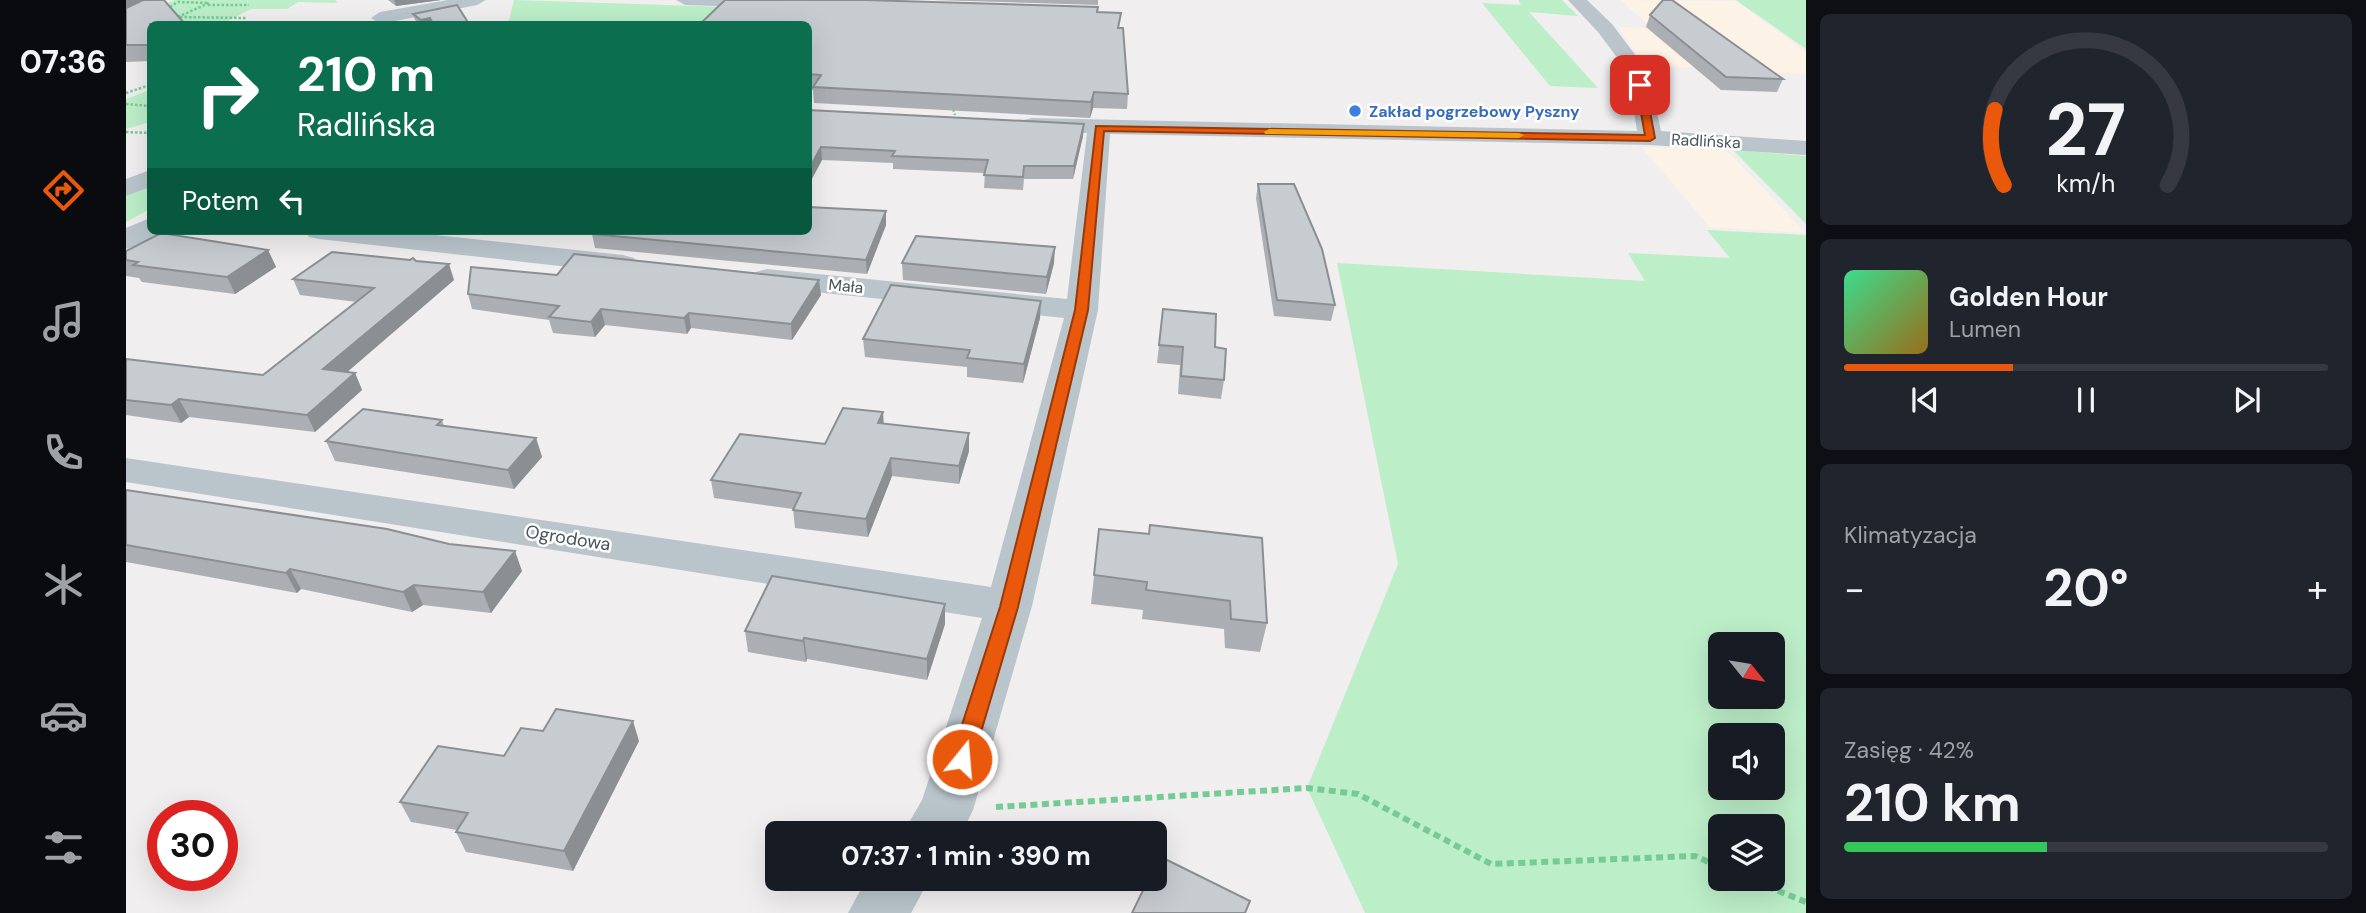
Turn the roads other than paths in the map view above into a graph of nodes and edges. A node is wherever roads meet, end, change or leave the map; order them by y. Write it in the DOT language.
graph roads {
  1 [pos="477,0"];
  2 [pos="688,0"];
  3 [pos="1577,0"];
  4 [pos="785,2"];
  5 [pos="378,16"];
  6 [pos="1007,124"];
  7 [pos="1099,128"];
  8 [pos="1650,138"];
  9 [pos="1806,148"];
  10 [pos="147,179"];
  11 [pos="126,188"];
  12 [pos="147,228"];
  13 [pos="357,235"];
  14 [pos="126,240"];
  15 [pos="649,266"];
  16 [pos="743,276"];
  17 [pos="1082,310"];
  18 [pos="126,470"];
  19 [pos="1009,607"];
  20 [pos="939,821"];
  21 [pos="892,891"];
  22 [pos="878,913"];
  1 -- 5 [label="street"];
  2 -- 4 [label="street"];
  3 -- 8 [label="street"];
  6 -- 7 [label="street, Radlińska"];
  7 -- 8 [label="street, Radlińska"];
  7 -- 17 [label="street"];
  8 -- 9 [label="street, Radlińska"];
  10 -- 11 [label="street"];
  12 -- 14 [label="street"];
  13 -- 15 [label="street"];
  16 -- 17 [label="street, Mała"];
  17 -- 19 [label="street"];
  18 -- 19 [label="street, Ogrodowa"];
  19 -- 20 [label="street"];
  21 -- 22 [label="street"];
}
